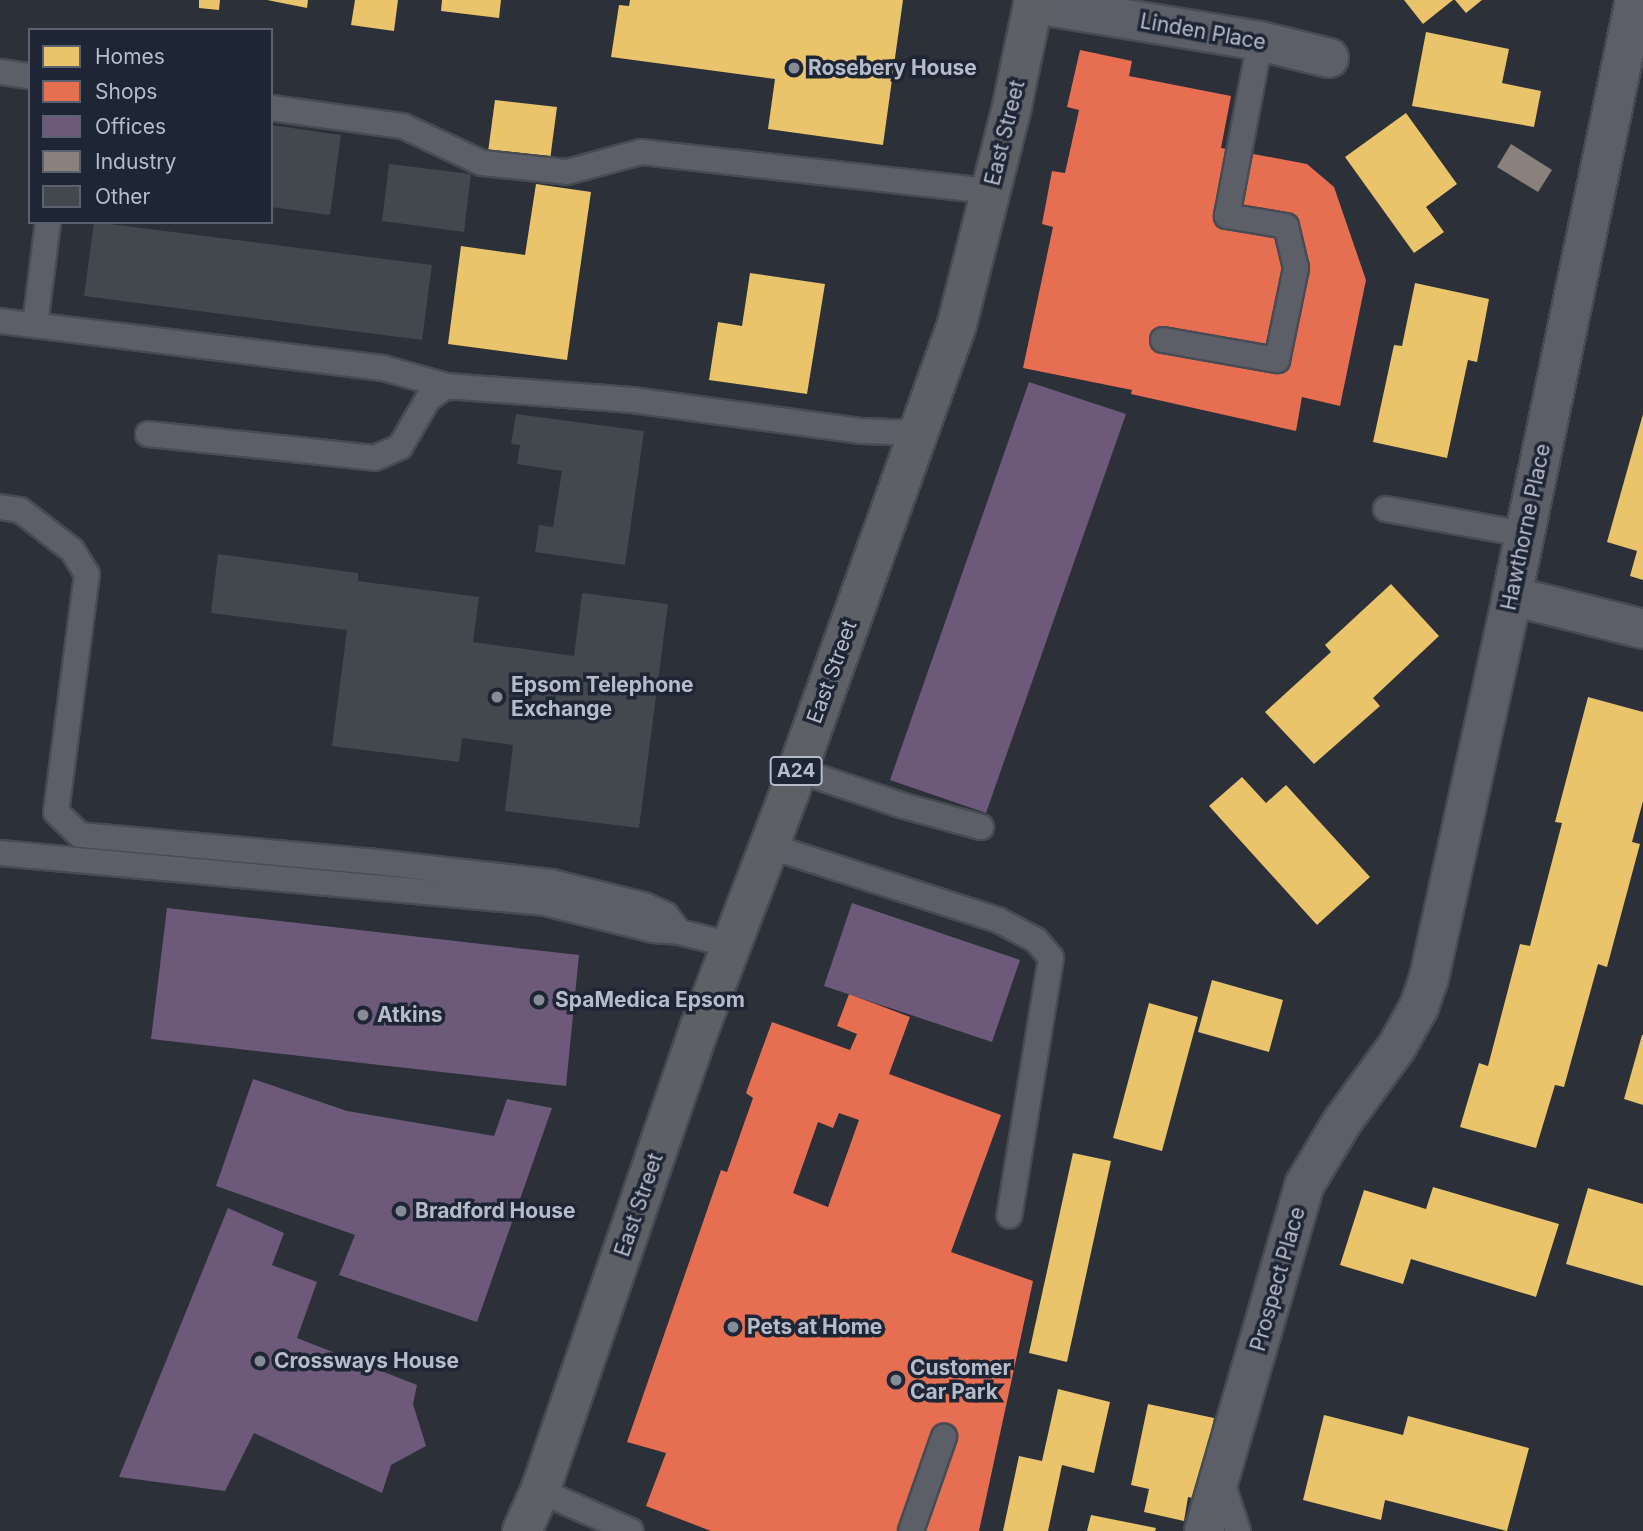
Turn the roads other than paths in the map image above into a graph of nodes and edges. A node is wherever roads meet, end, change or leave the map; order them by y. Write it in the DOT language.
graph roads {
  1 [pos="1634,0"];
  2 [pos="1034,2"];
  3 [pos="1260,41"];
  4 [pos="1329,58"];
  5 [pos="0,72"];
  6 [pos="28,76"];
  7 [pos="273,108"];
  8 [pos="991,191"];
  9 [pos="48,224"];
  10 [pos="0,321"];
  11 [pos="35,325"];
  12 [pos="1163,340"];
  13 [pos="450,387"];
  14 [pos="920,433"];
  15 [pos="148,434"];
  16 [pos="0,507"];
  17 [pos="1386,509"];
  18 [pos="1524,534"];
  19 [pos="1512,596"];
  20 [pos="1643,629"];
  21 [pos="797,770"];
  22 [pos="981,827"];
  23 [pos="769,846"];
  24 [pos="0,853"];
  25 [pos="679,932"];
  26 [pos="733,945"];
  27 [pos="1396,1048"];
  28 [pos="1009,1216"];
  29 [pos="944,1437"];
  30 [pos="1219,1476"];
  31 [pos="540,1491"];
  32 [pos="522,1531"];
  33 [pos="631,1531"];
  34 [pos="911,1531"];
  35 [pos="1204,1531"];
  36 [pos="1238,1531"];
  1 -- 18 [label="street, Hawthorne Place"];
  2 -- 3 [label="street, Linden Place"];
  2 -- 8 [label="highway, East Street / A24"];
  3 -- 4 [label="street, Linden Place"];
  3 -- 12 [label="lane"];
  5 -- 6 [label="lane"];
  7 -- 8 [label="lane"];
  8 -- 14 [label="highway, East Street / A24"];
  9 -- 11 [label="lane"];
  10 -- 11 [label="lane"];
  11 -- 13 [label="lane"];
  13 -- 14 [label="lane"];
  13 -- 15 [label="lane"];
  14 -- 21 [label="highway, East Street / A24"];
  16 -- 25 [label="lane"];
  17 -- 18 [label="lane"];
  18 -- 19 [label="street, Hawthorne Place"];
  19 -- 20 [label="street"];
  19 -- 27 [label="street, Hawthorne Place"];
  21 -- 22 [label="lane"];
  21 -- 23 [label="highway, East Street / A24"];
  23 -- 26 [label="highway, East Street / A24"];
  23 -- 28 [label="lane"];
  24 -- 25 [label="lane"];
  25 -- 26 [label="lane"];
  26 -- 31 [label="highway, East Street / A24"];
  27 -- 30 [label="street, Prospect Place"];
  29 -- 34 [label="lane"];
  30 -- 35 [label="street, Prospect Place"];
  30 -- 36 [label="lane"];
  31 -- 32 [label="highway, East Street / A24"];
  31 -- 33 [label="lane"];
}
